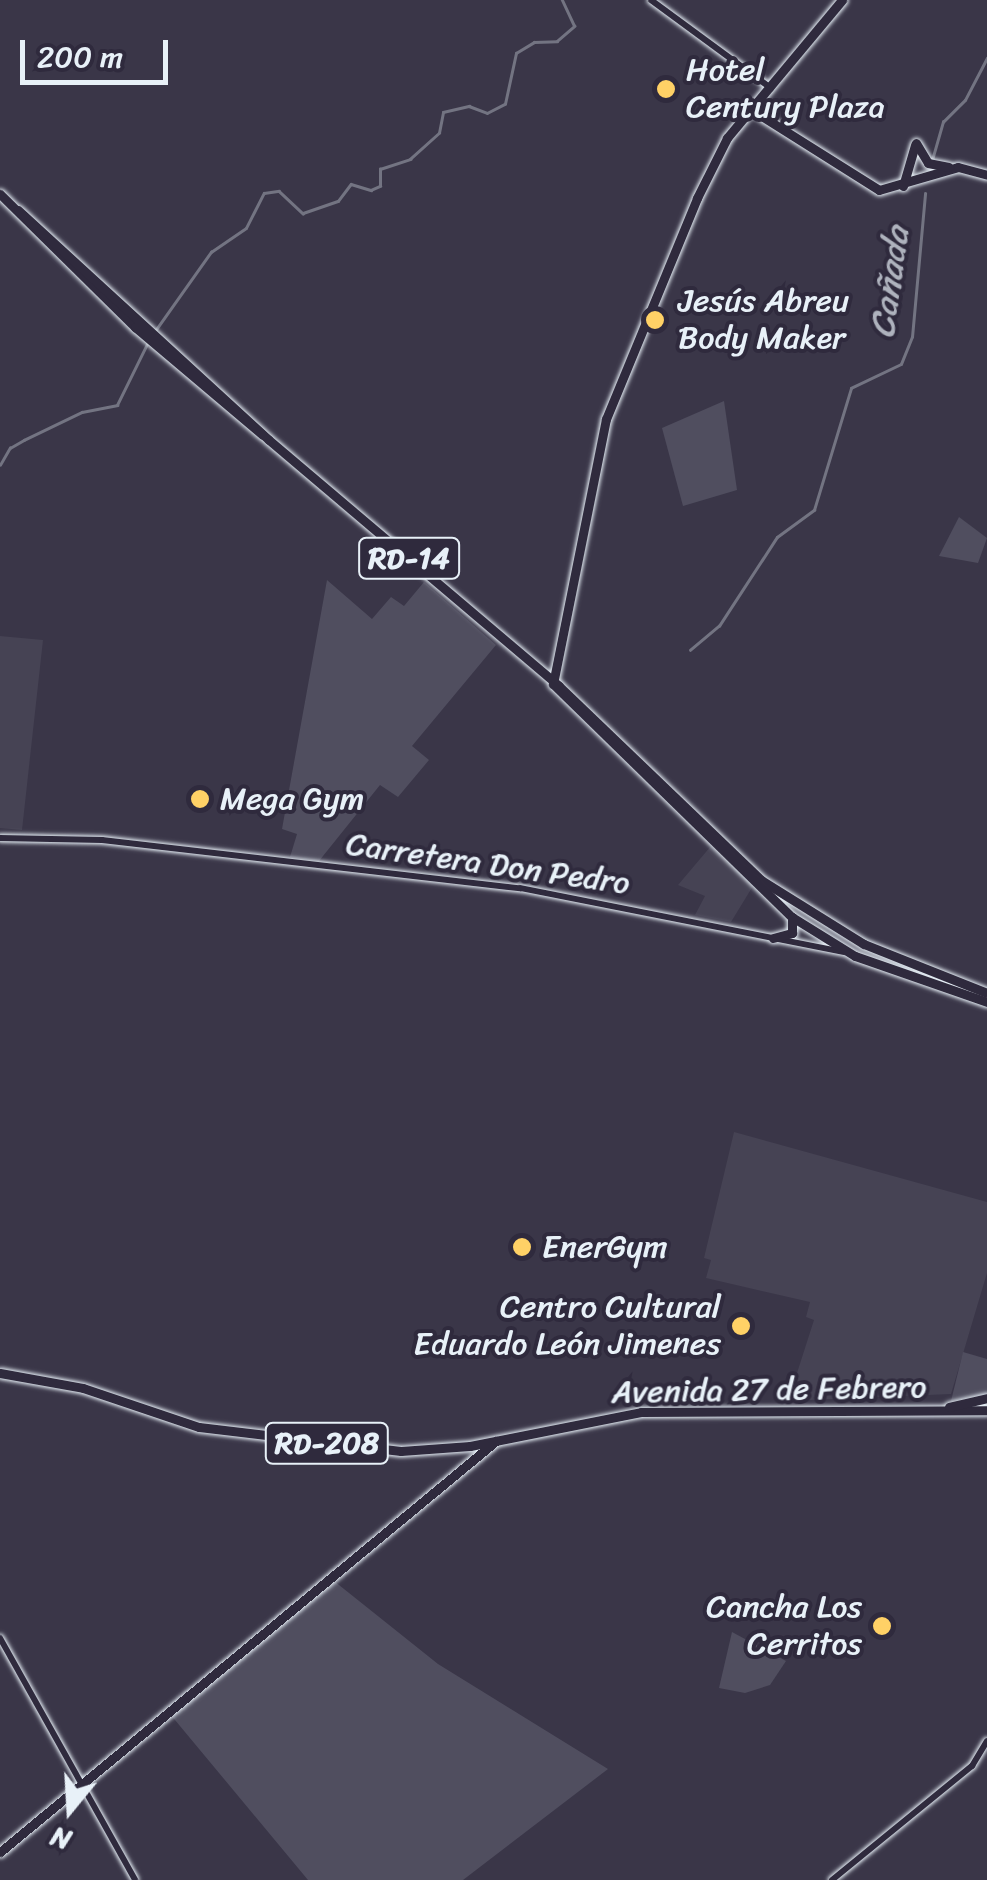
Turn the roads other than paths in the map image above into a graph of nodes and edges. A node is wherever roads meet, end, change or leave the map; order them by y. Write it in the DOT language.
graph roads {
  1 [pos="651,0"];
  2 [pos="842,0"];
  3 [pos="772,88"];
  4 [pos="752,110"];
  5 [pos="952,168"];
  6 [pos="987,175"];
  7 [pos="902,186"];
  8 [pos="0,194"];
  9 [pos="553,684"];
  10 [pos="0,838"];
  11 [pos="752,878"];
  12 [pos="792,916"];
  13 [pos="822,918"];
  14 [pos="804,924"];
  15 [pos="832,925"];
  16 [pos="792,932"];
  17 [pos="772,938"];
  18 [pos="828,945"];
  19 [pos="987,993"];
  20 [pos="987,1002"];
  21 [pos="0,1373"];
  22 [pos="987,1398"];
  23 [pos="932,1411"];
  24 [pos="987,1413"];
  25 [pos="498,1440"];
  26 [pos="0,1638"];
  27 [pos="987,1740"];
  28 [pos="84,1782"];
  29 [pos="0,1852"];
  30 [pos="135,1880"];
  31 [pos="832,1880"];
  1 -- 3 [label="street"];
  2 -- 3 [label="main road"];
  3 -- 4 [label="main road"];
  4 -- 7 [label="main road"];
  4 -- 9 [label="main road"];
  5 -- 6 [label="main road"];
  5 -- 7 [label="main road"];
  5 -- 7 [label="main road"];
  8 -- 9 [label="main road, RD-14"];
  9 -- 11 [label="main road, RD-14"];
  10 -- 17 [label="street, Carretera Don Pedro"];
  11 -- 12 [label="main road, RD-14"];
  11 -- 13 [label="main road, RD-14"];
  12 -- 14 [label="main road, RD-14"];
  12 -- 16 [label="main road"];
  13 -- 14 [label="main road"];
  13 -- 15 [label="main road, RD-14"];
  14 -- 16 [label="main road"];
  14 -- 18 [label="main road, RD-14"];
  15 -- 18 [label="main road"];
  15 -- 19 [label="main road, RD-14"];
  16 -- 17 [label="main road"];
  17 -- 18 [label="street, Carretera Don Pedro"];
  18 -- 20 [label="main road, RD-14"];
  21 -- 25 [label="main road, Avenida 27 de Febrero / RD-208"];
  22 -- 23 [label="main road"];
  23 -- 24 [label="main road, Avenida 27 de Febrero / RD-208"];
  23 -- 25 [label="main road, Avenida 27 de Febrero / RD-208"];
  25 -- 28 [label="main road"];
  26 -- 28 [label="street"];
  27 -- 31 [label="street"];
  28 -- 29 [label="main road"];
  28 -- 30 [label="street"];
}
